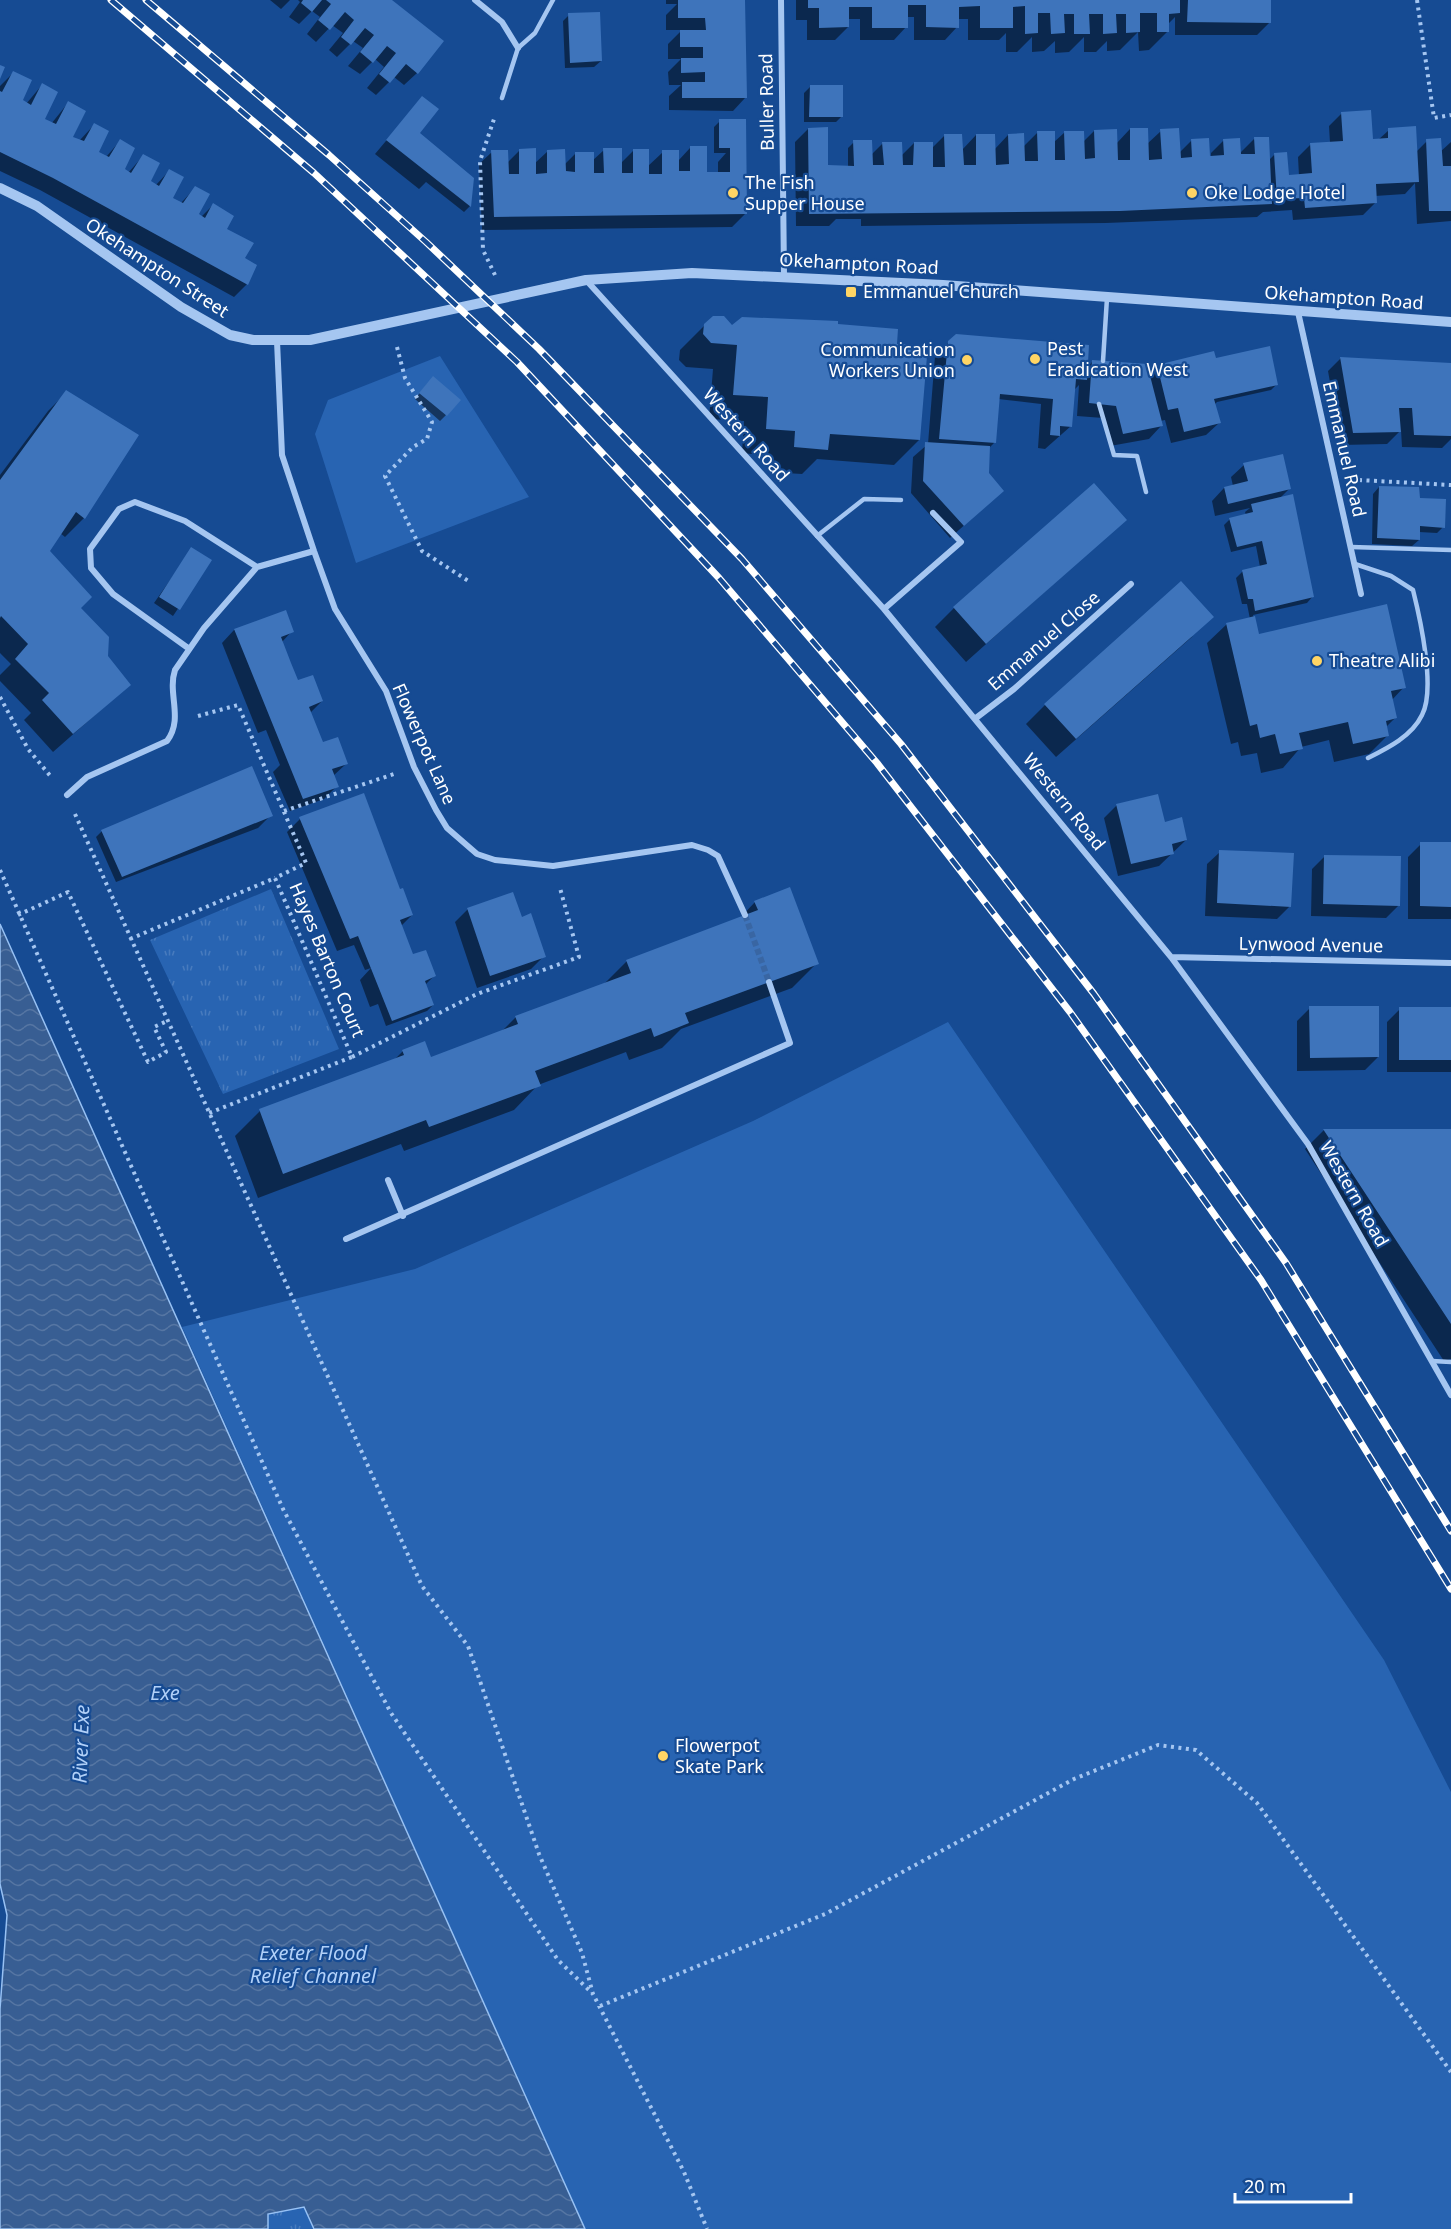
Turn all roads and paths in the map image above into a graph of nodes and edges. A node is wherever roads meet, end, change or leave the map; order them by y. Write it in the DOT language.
graph roads {
  1 [pos="475,0"];
  2 [pos="553,0"];
  3 [pos="781,0"];
  4 [pos="1418,0"];
  5 [pos="518,48"];
  6 [pos="502,98"];
  7 [pos="1451,115"];
  8 [pos="0,188"];
  9 [pos="784,276"];
  10 [pos="586,280"];
  11 [pos="506,297"];
  12 [pos="1107,298"];
  13 [pos="1298,312"];
  14 [pos="412,319"];
  15 [pos="1451,322"];
  16 [pos="391,324"];
  17 [pos="278,341"];
  18 [pos="1103,361"];
  19 [pos="1099,404"];
  20 [pos="1336,479"];
  21 [pos="1451,485"];
  22 [pos="1146,492"];
  23 [pos="901,500"];
  24 [pos="933,513"];
  25 [pos="817,536"];
  26 [pos="1351,547"];
  27 [pos="1451,550"];
  28 [pos="314,551"];
  29 [pos="1355,564"];
  30 [pos="257,567"];
  31 [pos="470,582"];
  32 [pos="1131,584"];
  33 [pos="1361,594"];
  34 [pos="884,609"];
  35 [pos="188,648"];
  36 [pos="0,697"];
  37 [pos="976,718"];
  38 [pos="176,722"];
  39 [pos="1368,758"];
  40 [pos="371,781"];
  41 [pos="67,795"];
  42 [pos="284,810"];
  43 [pos="553,866"];
  44 [pos="0,870"];
  45 [pos="275,878"];
  46 [pos="18,915"];
  47 [pos="745,915"];
  48 [pos="130,939"];
  49 [pos="1171,957"];
  50 [pos="1451,963"];
  51 [pos="769,982"];
  52 [pos="167,1020"];
  53 [pos="352,1057"];
  54 [pos="209,1113"];
  55 [pos="388,1180"];
  56 [pos="403,1216"];
  57 [pos="346,1239"];
  58 [pos="1432,1361"];
  59 [pos="1451,1362"];
  60 [pos="1451,1395"];
  61 [pos="594,1994"];
  62 [pos="600,2006"];
  63 [pos="1451,2072"];
  64 [pos="707,2229"];
  1 -- 5 [label="street"];
  2 -- 5 [label="lane"];
  3 -- 9 [label="street, Buller Road"];
  4 -- 7 [label="path"];
  5 -- 6 [label="lane"];
  6 -- 11 [label="path"];
  8 -- 17 [label="street, Okehampton Street"];
  9 -- 10 [label="street, Okehampton Road"];
  9 -- 12 [label="street, Okehampton Road"];
  10 -- 11 [label="street, Okehampton Road"];
  10 -- 25 [label="street, Western Road"];
  11 -- 14 [label="street, Okehampton Road"];
  12 -- 13 [label="street, Okehampton Road"];
  12 -- 18 [label="lane"];
  13 -- 15 [label="street, Okehampton Road"];
  13 -- 20 [label="street, Emmanuel Road"];
  14 -- 16 [label="street, Okehampton Street"];
  16 -- 17 [label="street, Okehampton Street"];
  16 -- 31 [label="path"];
  17 -- 28 [label="street, Flowerpot Lane"];
  19 -- 22 [label="lane"];
  20 -- 21 [label="path"];
  20 -- 26 [label="street, Emmanuel Road"];
  23 -- 25 [label="lane"];
  24 -- 34 [label="street"];
  25 -- 34 [label="street, Western Road"];
  26 -- 27 [label="lane"];
  26 -- 29 [label="street, Emmanuel Road"];
  28 -- 30 [label="street"];
  28 -- 43 [label="street, Flowerpot Lane"];
  29 -- 33 [label="street, Emmanuel Road"];
  29 -- 39 [label="lane"];
  30 -- 35 [label="street"];
  30 -- 35 [label="street"];
  32 -- 37 [label="street, Emmanuel Close"];
  34 -- 37 [label="street, Western Road"];
  35 -- 38 [label="street"];
  36 -- 41 [label="path"];
  37 -- 49 [label="street, Western Road"];
  38 -- 41 [label="street"];
  38 -- 42 [label="path"];
  40 -- 42 [label="path"];
  41 -- 48 [label="path"];
  42 -- 45 [label="path"];
  43 -- 47 [label="street, Flowerpot Lane"];
  43 -- 53 [label="path"];
  44 -- 46 [label="path"];
  45 -- 48 [label="path, Hayes Barton Court"];
  45 -- 53 [label="path, Hayes Barton Court"];
  46 -- 52 [label="path"];
  46 -- 61 [label="path"];
  48 -- 52 [label="path"];
  49 -- 50 [label="street, Lynwood Avenue"];
  49 -- 58 [label="street, Western Road"];
  51 -- 56 [label="street"];
  52 -- 54 [label="path"];
  53 -- 54 [label="path, Hayes Barton Court"];
  54 -- 61 [label="path"];
  55 -- 56 [label="street"];
  56 -- 57 [label="street"];
  58 -- 59 [label="lane"];
  58 -- 60 [label="street, Western Road"];
  61 -- 62 [label="path"];
  62 -- 63 [label="path"];
  62 -- 64 [label="path"];
}
